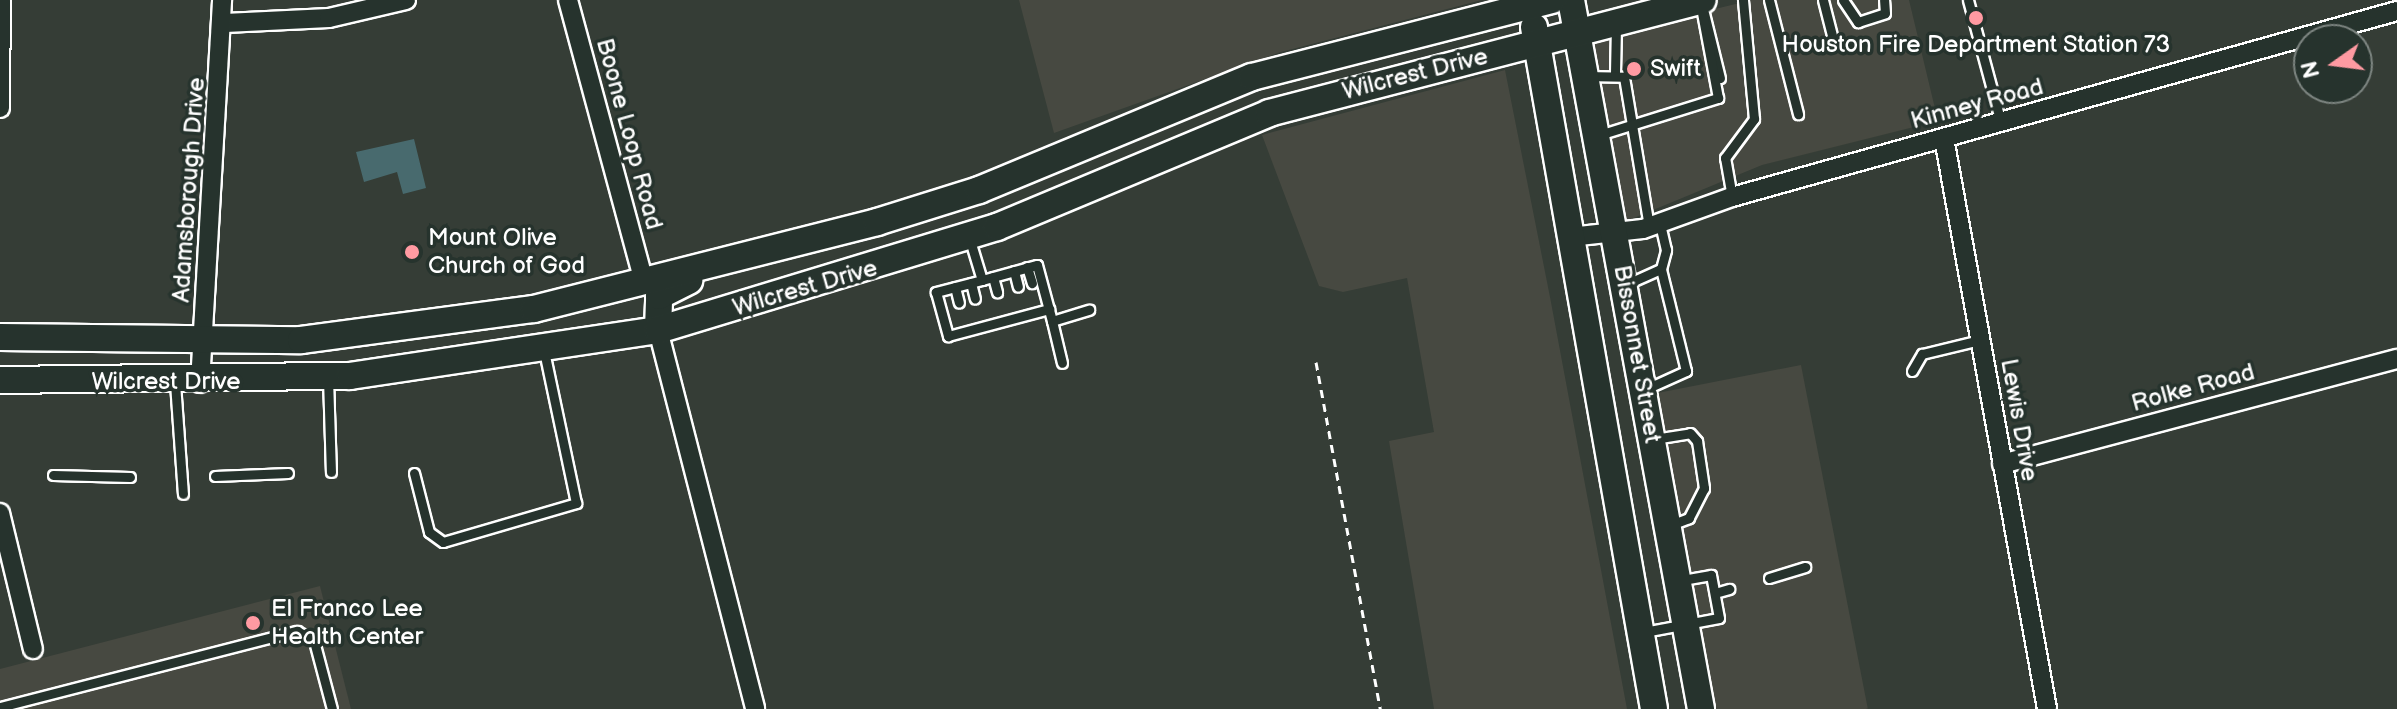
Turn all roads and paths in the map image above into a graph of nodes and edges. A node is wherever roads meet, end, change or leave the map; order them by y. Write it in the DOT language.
graph roads {
  1 [pos="1,0"];
  2 [pos="222,0"];
  3 [pos="406,0"];
  4 [pos="568,0"];
  5 [pos="1571,0"];
  6 [pos="1743,0"];
  7 [pos="1770,0"];
  8 [pos="1823,0"];
  9 [pos="1843,0"];
  10 [pos="1884,0"];
  11 [pos="1968,0"];
  12 [pos="1538,2"];
  13 [pos="1702,4"];
  14 [pos="2397,11"];
  15 [pos="225,23"];
  16 [pos="1615,23"];
  17 [pos="1576,33"];
  18 [pos="1834,43"];
  19 [pos="1537,45"];
  20 [pos="1615,73"];
  21 [pos="1585,76"];
  22 [pos="1252,77"];
  23 [pos="0,108"];
  24 [pos="1269,113"];
  25 [pos="1798,114"];
  26 [pos="2001,123"];
  27 [pos="1633,126"];
  28 [pos="1596,136"];
  29 [pos="1944,138"];
  30 [pos="1079,149"];
  31 [pos="1073,195"];
  32 [pos="1732,197"];
  33 [pos="877,222"];
  34 [pos="1654,225"];
  35 [pos="1615,233"];
  36 [pos="969,237"];
  37 [pos="1570,237"];
  38 [pos="759,254"];
  39 [pos="884,265"];
  40 [pos="1027,267"];
  41 [pos="1661,269"];
  42 [pos="1014,271"];
  43 [pos="993,277"];
  44 [pos="644,281"];
  45 [pos="976,282"];
  46 [pos="1032,283"];
  47 [pos="1624,285"];
  48 [pos="955,287"];
  49 [pos="1018,287"];
  50 [pos="997,292"];
  51 [pos="975,299"];
  52 [pos="959,303"];
  53 [pos="1041,307"];
  54 [pos="1089,310"];
  55 [pos="1052,321"];
  56 [pos="658,330"];
  57 [pos="0,337"];
  58 [pos="1980,340"];
  59 [pos="202,341"];
  60 [pos="544,351"];
  61 [pos="2397,359"];
  62 [pos="1316,362"];
  63 [pos="1062,363"];
  64 [pos="1912,371"];
  65 [pos="328,378"];
  66 [pos="0,380"];
  67 [pos="187,383"];
  68 [pos="1643,390"];
  69 [pos="1604,425"];
  70 [pos="1650,429"];
  71 [pos="2002,464"];
  72 [pos="331,472"];
  73 [pos="288,473"];
  74 [pos="414,473"];
  75 [pos="53,475"];
  76 [pos="215,476"];
  77 [pos="130,477"];
  78 [pos="183,494"];
  79 [pos="0,513"];
  80 [pos="1668,526"];
  81 [pos="1805,567"];
  82 [pos="1769,578"];
  83 [pos="1678,581"];
  84 [pos="1729,589"];
  85 [pos="1715,593"];
  86 [pos="1685,625"];
  87 [pos="1641,633"];
  88 [pos="33,649"];
  89 [pos="0,707"];
  90 [pos="332,709"];
  91 [pos="755,709"];
  92 [pos="1380,709"];
  93 [pos="1654,709"];
  94 [pos="1701,709"];
  95 [pos="2047,709"];
  1 -- 23 [label="street"];
  2 -- 15 [label="street, Adamsborough Drive"];
  3 -- 15 [label="street"];
  4 -- 44 [label="street, Boone Loop Road"];
  5 -- 17 [label="main road, Bissonnet Street"];
  6 -- 32 [label="lane"];
  7 -- 25 [label="lane"];
  8 -- 18 [label="lane"];
  9 -- 10 [label="lane"];
  11 -- 26 [label="lane"];
  12 -- 19 [label="main road, Bissonnet Street"];
  12 -- 22 [label="main road, Wilcrest Drive"];
  13 -- 16 [label="main road, Wilcrest Drive"];
  13 -- 27 [label="lane"];
  14 -- 26 [label="street, Kinney Road"];
  15 -- 59 [label="street, Adamsborough Drive"];
  16 -- 17 [label="main road, Wilcrest Drive"];
  16 -- 20 [label="lane"];
  17 -- 19 [label="main road, Wilcrest Drive"];
  17 -- 21 [label="main road, Bissonnet Street"];
  19 -- 24 [label="main road, Wilcrest Drive"];
  19 -- 37 [label="main road, Bissonnet Street"];
  20 -- 21 [label="lane"];
  20 -- 27 [label="lane"];
  21 -- 28 [label="main road, Bissonnet Street"];
  22 -- 24 [label="main road"];
  22 -- 30 [label="main road, Wilcrest Drive"];
  24 -- 31 [label="main road, Wilcrest Drive"];
  26 -- 29 [label="street, Kinney Road"];
  27 -- 28 [label="lane"];
  27 -- 34 [label="lane"];
  28 -- 35 [label="main road, Bissonnet Street"];
  29 -- 32 [label="street, Kinney Road"];
  29 -- 58 [label="street, Lewis Drive"];
  30 -- 31 [label="main road"];
  30 -- 33 [label="main road, Wilcrest Drive"];
  31 -- 36 [label="main road, Wilcrest Drive"];
  32 -- 34 [label="street, Kinney Road"];
  33 -- 38 [label="main road, Wilcrest Drive"];
  33 -- 39 [label="main road"];
  34 -- 35 [label="street, Kinney Road"];
  34 -- 41 [label="lane"];
  35 -- 37 [label="street, Kinney Road"];
  35 -- 47 [label="main road, Bissonnet Street"];
  36 -- 39 [label="main road, Wilcrest Drive"];
  36 -- 45 [label="lane"];
  37 -- 69 [label="main road, Bissonnet Street"];
  38 -- 44 [label="main road, Wilcrest Drive"];
  38 -- 56 [label="main road"];
  39 -- 56 [label="main road, Wilcrest Drive"];
  40 -- 42 [label="lane"];
  40 -- 46 [label="lane"];
  40 -- 53 [label="lane"];
  41 -- 47 [label="lane"];
  41 -- 68 [label="lane"];
  42 -- 43 [label="lane"];
  42 -- 49 [label="lane"];
  43 -- 45 [label="lane"];
  43 -- 50 [label="lane"];
  44 -- 59 [label="main road, Wilcrest Drive"];
  45 -- 48 [label="lane"];
  45 -- 51 [label="lane"];
  47 -- 68 [label="main road, Bissonnet Street"];
  48 -- 52 [label="lane"];
  48 -- 53 [label="lane"];
  53 -- 55 [label="lane"];
  54 -- 55 [label="lane"];
  55 -- 63 [label="lane"];
  56 -- 60 [label="main road, Wilcrest Drive"];
  56 -- 91 [label="street"];
  57 -- 59 [label="main road, Wilcrest Drive"];
  58 -- 64 [label="lane"];
  58 -- 71 [label="street, Lewis Drive"];
  59 -- 67 [label="street, Adamsborough Drive"];
  60 -- 65 [label="main road, Wilcrest Drive"];
  60 -- 74 [label="lane"];
  61 -- 71 [label="street, Rolke Road"];
  62 -- 92 [label="path"];
  65 -- 67 [label="main road, Wilcrest Drive"];
  65 -- 72 [label="lane"];
  66 -- 67 [label="main road, Wilcrest Drive"];
  67 -- 78 [label="lane"];
  68 -- 70 [label="main road, Bissonnet Street"];
  69 -- 70 [label="main road"];
  69 -- 87 [label="main road, Bissonnet Street"];
  70 -- 80 [label="main road, Bissonnet Street"];
  70 -- 80 [label="lane"];
  71 -- 95 [label="street, Lewis Drive"];
  73 -- 76 [label="lane"];
  75 -- 77 [label="lane"];
  79 -- 88 [label="street"];
  80 -- 83 [label="main road, Bissonnet Street"];
  81 -- 82 [label="lane"];
  83 -- 85 [label="lane"];
  83 -- 86 [label="main road, Bissonnet Street"];
  84 -- 85 [label="lane"];
  85 -- 86 [label="lane"];
  86 -- 87 [label="lane"];
  86 -- 94 [label="main road, Bissonnet Street"];
  87 -- 93 [label="main road, Bissonnet Street"];
  89 -- 90 [label="lane"];
}
